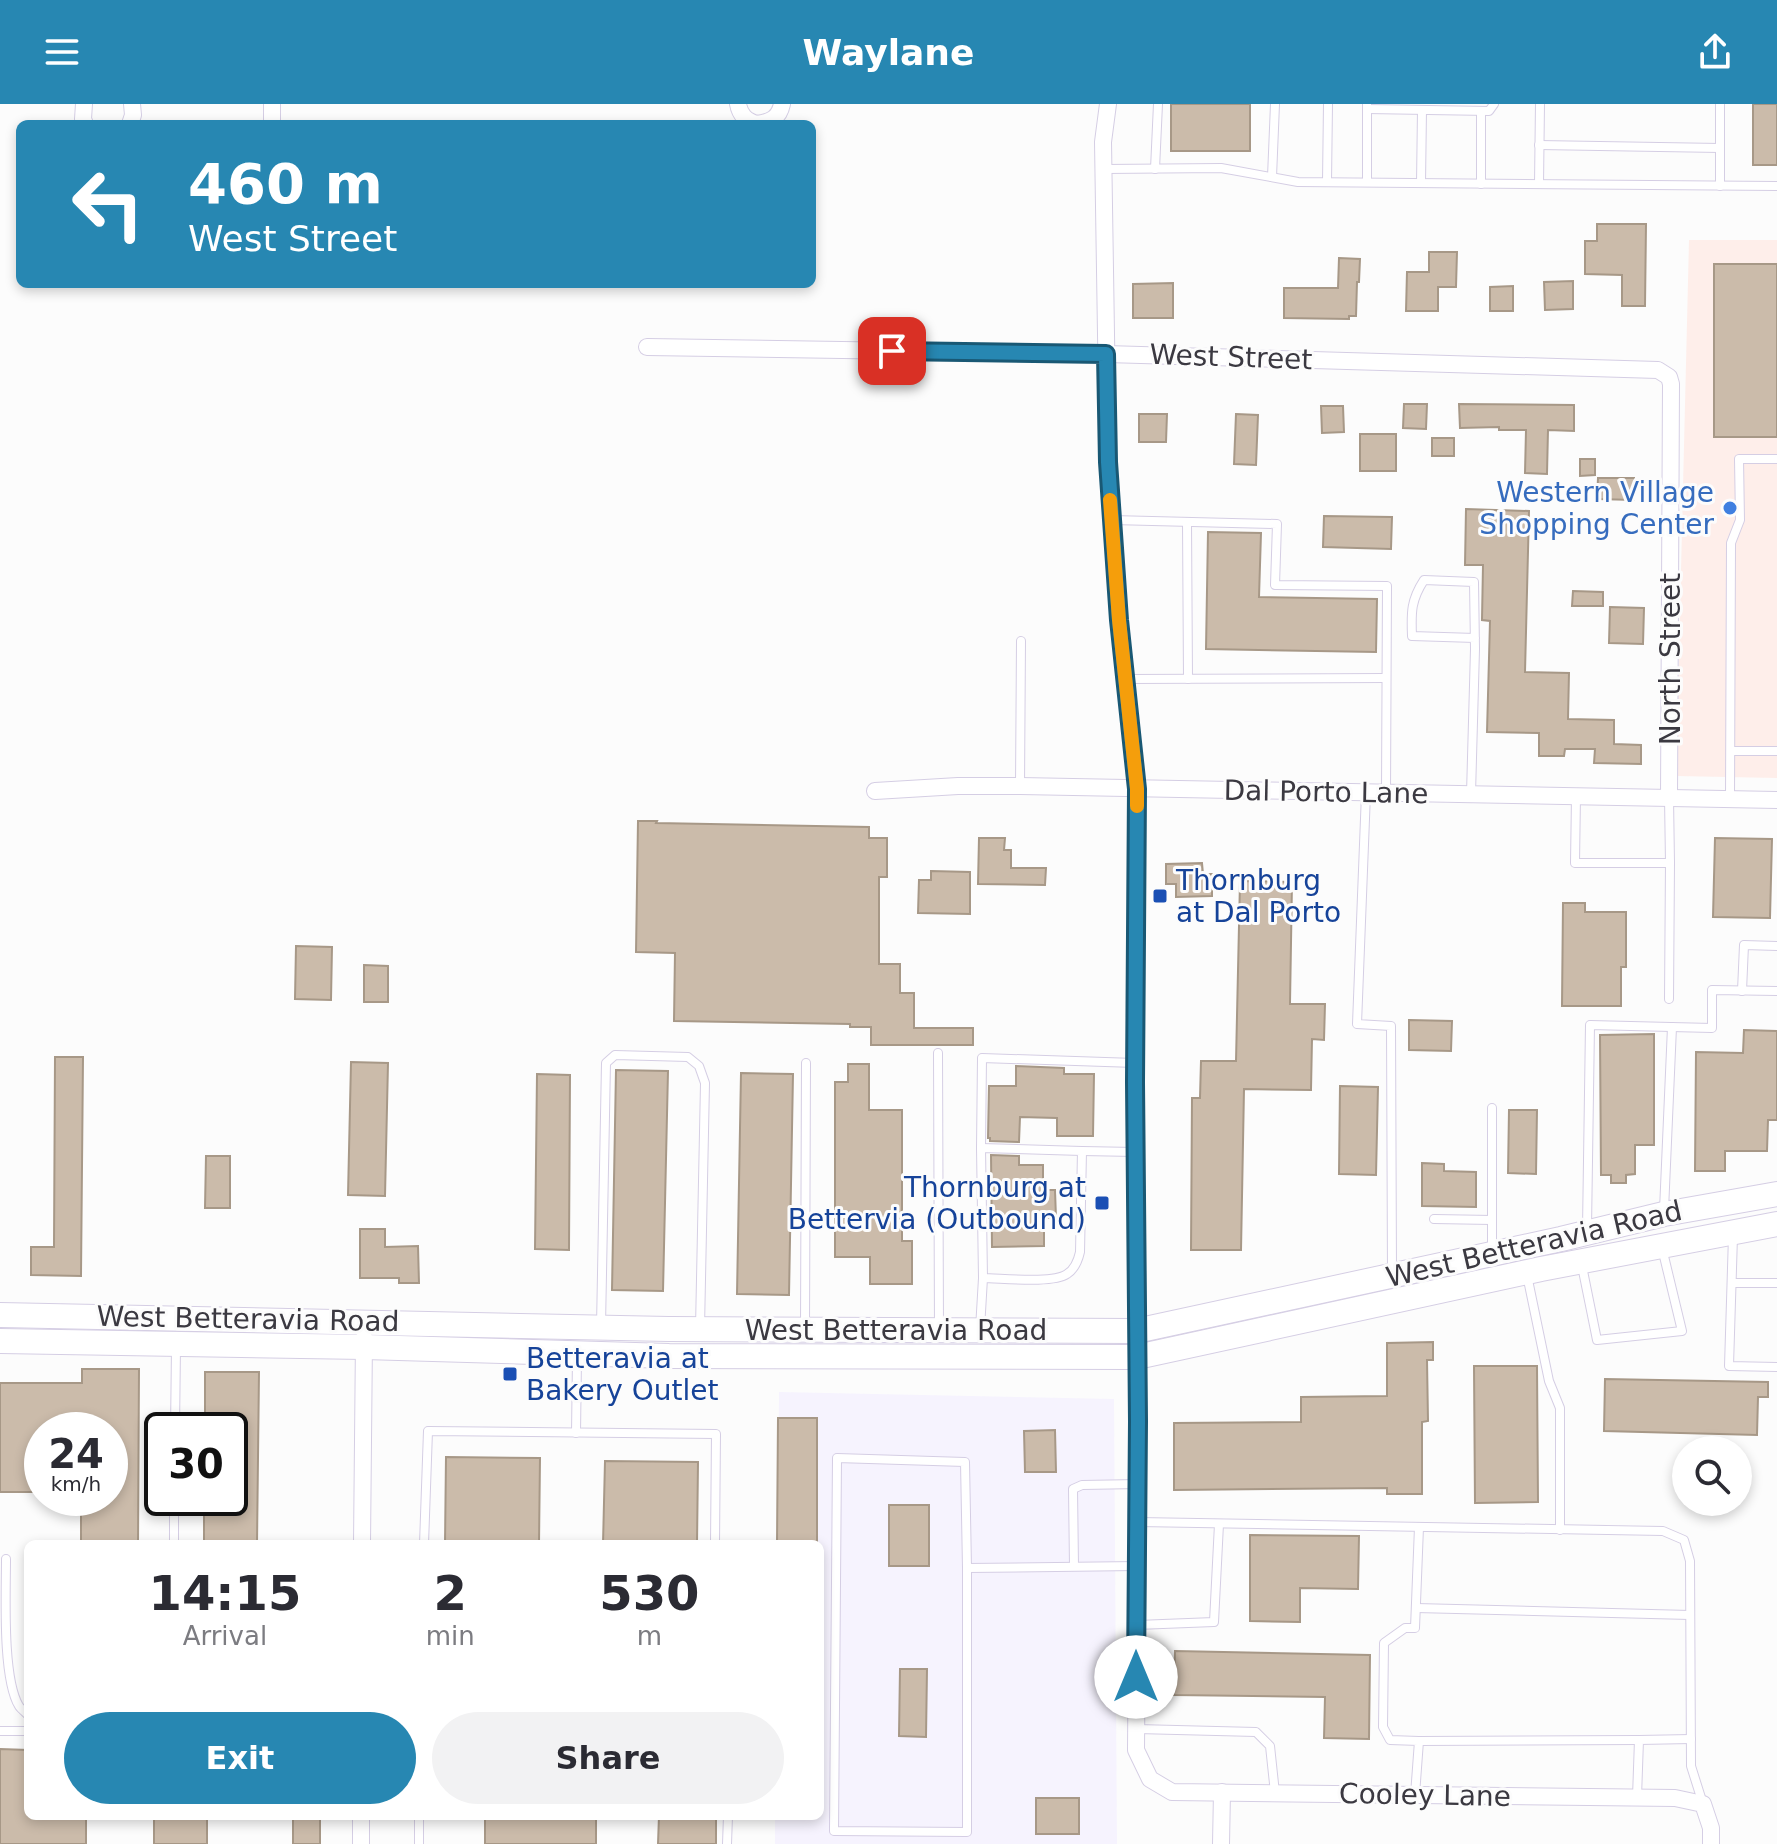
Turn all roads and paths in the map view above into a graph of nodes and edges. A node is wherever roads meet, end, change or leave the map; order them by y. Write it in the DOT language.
graph roads {
  1 [pos="1108,104"];
  2 [pos="1158,104"];
  3 [pos="1275,104"];
  4 [pos="1328,104"];
  5 [pos="1494,104"];
  6 [pos="1540,104"];
  7 [pos="1720,104"];
  8 [pos="1367,106"];
  9 [pos="1422,110"];
  10 [pos="1481,111"];
  11 [pos="1539,145"];
  12 [pos="1720,148"];
  13 [pos="1104,169"];
  14 [pos="1155,169"];
  15 [pos="1272,177"];
  16 [pos="1327,182"];
  17 [pos="1367,182"];
  18 [pos="1421,183"];
  19 [pos="1481,184"];
  20 [pos="1539,184"];
  21 [pos="1720,186"];
  22 [pos="1777,186"];
  23 [pos="647,347"];
  24 [pos="1106,354"];
  25 [pos="1669,377"];
  26 [pos="1777,459"];
  27 [pos="1112,520"];
  28 [pos="1187,522"];
  29 [pos="1475,638"];
  30 [pos="1021,641"];
  31 [pos="1386,678"];
  32 [pos="1125,679"];
  33 [pos="1188,679"];
  34 [pos="1731,751"];
  35 [pos="1777,751"];
  36 [pos="1020,786"];
  37 [pos="1137,789"];
  38 [pos="875,791"];
  39 [pos="1366,793"];
  40 [pos="1386,793"];
  41 [pos="1471,795"];
  42 [pos="1576,796"];
  43 [pos="1669,798"];
  44 [pos="1730,799"];
  45 [pos="1777,800"];
  46 [pos="1670,863"];
  47 [pos="1777,946"];
  48 [pos="1742,991"];
  49 [pos="1777,991"];
  50 [pos="1669,999"];
  51 [pos="1672,1027"];
  52 [pos="938,1053"];
  53 [pos="806,1063"];
  54 [pos="1135,1063"];
  55 [pos="1492,1108"];
  56 [pos="981,1148"];
  57 [pos="1082,1151"];
  58 [pos="1135,1152"];
  59 [pos="1777,1194"];
  60 [pos="1664,1214"];
  61 [pos="1434,1219"];
  62 [pos="1492,1220"];
  63 [pos="1777,1224"];
  64 [pos="1733,1231"];
  65 [pos="1587,1233"];
  66 [pos="1662,1245"];
  67 [pos="1492,1254"];
  68 [pos="1581,1261"];
  69 [pos="1527,1272"];
  70 [pos="1392,1276"];
  71 [pos="983,1278"];
  72 [pos="1732,1283"];
  73 [pos="1777,1283"];
  74 [pos="0,1315"];
  75 [pos="364,1321"];
  76 [pos="601,1327"];
  77 [pos="700,1329"];
  78 [pos="805,1329"];
  79 [pos="939,1330"];
  80 [pos="980,1330"];
  81 [pos="1136,1331"];
  82 [pos="0,1341"];
  83 [pos="176,1343"];
  84 [pos="364,1347"];
  85 [pos="577,1353"];
  86 [pos="1137,1357"];
  87 [pos="1777,1367"];
  88 [pos="175,1412"];
  89 [pos="576,1433"];
  90 [pos="1138,1484"];
  91 [pos="174,1516"];
  92 [pos="1138,1522"];
  93 [pos="1219,1524"];
  94 [pos="1419,1527"];
  95 [pos="1560,1530"];
  96 [pos="174,1540"];
  97 [pos="362,1540"];
  98 [pos="424,1540"];
  99 [pos="715,1540"];
  100 [pos="6,1559"];
  101 [pos="1074,1566"];
  102 [pos="1137,1566"];
  103 [pos="967,1568"];
  104 [pos="1416,1608"];
  105 [pos="1690,1615"];
  106 [pos="1137,1625"];
  107 [pos="24,1711"];
  108 [pos="1136,1729"];
  109 [pos="0,1731"];
  110 [pos="24,1731"];
  111 [pos="1691,1739"];
  112 [pos="1639,1740"];
  113 [pos="1419,1741"];
  114 [pos="1222,1792"];
  115 [pos="1275,1793"];
  116 [pos="1415,1795"];
  117 [pos="1637,1797"];
  118 [pos="1703,1804"];
  119 [pos="361,1820"];
  120 [pos="419,1820"];
  121 [pos="728,1820"];
  122 [pos="361,1844"];
  123 [pos="419,1844"];
  124 [pos="727,1844"];
  125 [pos="1221,1844"];
  126 [pos="1711,1844"];
  1 -- 13 [label="street"];
  2 -- 14 [label="lane"];
  3 -- 15 [label="lane"];
  4 -- 16 [label="lane"];
  5 -- 10 [label="lane"];
  6 -- 11 [label="lane"];
  7 -- 12 [label="lane"];
  8 -- 9 [label="lane"];
  8 -- 17 [label="lane"];
  9 -- 10 [label="lane"];
  9 -- 18 [label="lane"];
  10 -- 19 [label="lane"];
  11 -- 12 [label="lane"];
  11 -- 20 [label="lane"];
  12 -- 21 [label="lane"];
  13 -- 14 [label="lane"];
  13 -- 24 [label="street"];
  14 -- 15 [label="lane"];
  15 -- 16 [label="lane"];
  16 -- 17 [label="lane"];
  17 -- 18 [label="lane"];
  18 -- 19 [label="lane"];
  19 -- 20 [label="lane"];
  20 -- 21 [label="lane"];
  21 -- 22 [label="lane"];
  23 -- 24 [label="street, West Street"];
  24 -- 25 [label="street, West Street"];
  24 -- 27 [label="street"];
  25 -- 43 [label="street, North Street"];
  26 -- 34 [label="lane"];
  27 -- 28 [label="lane"];
  27 -- 32 [label="street"];
  28 -- 31 [label="lane"];
  28 -- 33 [label="lane"];
  29 -- 29 [label="lane"];
  29 -- 41 [label="lane"];
  30 -- 36 [label="lane"];
  31 -- 33 [label="lane"];
  31 -- 40 [label="lane"];
  32 -- 33 [label="lane"];
  32 -- 37 [label="street"];
  34 -- 35 [label="lane"];
  34 -- 44 [label="lane"];
  36 -- 37 [label="street, Dal Porto Lane"];
  36 -- 38 [label="street, Dal Porto Lane"];
  37 -- 39 [label="street, Dal Porto Lane"];
  37 -- 54 [label="street"];
  39 -- 40 [label="street, Dal Porto Lane"];
  39 -- 70 [label="lane"];
  40 -- 41 [label="street, Dal Porto Lane"];
  41 -- 42 [label="street, Dal Porto Lane"];
  42 -- 43 [label="street, Dal Porto Lane"];
  42 -- 46 [label="lane"];
  43 -- 44 [label="street, Dal Porto Lane"];
  43 -- 46 [label="lane"];
  44 -- 45 [label="street, Dal Porto Lane"];
  46 -- 50 [label="lane"];
  47 -- 48 [label="lane"];
  48 -- 49 [label="lane"];
  48 -- 51 [label="lane"];
  51 -- 60 [label="lane"];
  51 -- 65 [label="lane"];
  52 -- 79 [label="lane"];
  53 -- 78 [label="lane"];
  54 -- 56 [label="lane"];
  54 -- 58 [label="street"];
  55 -- 62 [label="lane"];
  56 -- 57 [label="lane"];
  56 -- 71 [label="lane"];
  57 -- 58 [label="lane"];
  57 -- 71 [label="lane"];
  58 -- 81 [label="street"];
  59 -- 60 [label="main road, West Betteravia Road"];
  60 -- 65 [label="main road, West Betteravia Road"];
  61 -- 62 [label="lane"];
  62 -- 67 [label="lane"];
  63 -- 64 [label="main road, West Betteravia Road"];
  64 -- 66 [label="main road, West Betteravia Road"];
  64 -- 72 [label="lane"];
  65 -- 67 [label="main road, West Betteravia Road"];
  66 -- 68 [label="main road, West Betteravia Road"];
  66 -- 68 [label="lane"];
  67 -- 70 [label="main road, West Betteravia Road"];
  68 -- 69 [label="main road, West Betteravia Road"];
  69 -- 86 [label="main road, West Betteravia Road"];
  69 -- 95 [label="lane"];
  70 -- 81 [label="main road, West Betteravia Road"];
  71 -- 80 [label="lane"];
  72 -- 73 [label="lane"];
  72 -- 87 [label="lane"];
  74 -- 75 [label="main road, West Betteravia Road"];
  75 -- 76 [label="main road, West Betteravia Road"];
  75 -- 84 [label="street"];
  76 -- 77 [label="main road, West Betteravia Road"];
  76 -- 77 [label="lane"];
  77 -- 78 [label="main road, West Betteravia Road"];
  78 -- 79 [label="main road, West Betteravia Road"];
  79 -- 80 [label="main road, West Betteravia Road"];
  80 -- 81 [label="main road, West Betteravia Road"];
  81 -- 86 [label="street"];
  82 -- 83 [label="main road, West Betteravia Road"];
  83 -- 84 [label="main road, West Betteravia Road"];
  83 -- 88 [label="lane"];
  84 -- 85 [label="main road, West Betteravia Road"];
  84 -- 97 [label="street"];
  85 -- 86 [label="main road, West Betteravia Road"];
  85 -- 89 [label="lane"];
  86 -- 90 [label="street"];
  89 -- 98 [label="lane"];
  89 -- 99 [label="lane"];
  90 -- 92 [label="street"];
  90 -- 101 [label="lane"];
  91 -- 96 [label="lane"];
  92 -- 93 [label="lane"];
  92 -- 102 [label="street"];
  93 -- 94 [label="lane"];
  93 -- 106 [label="lane"];
  94 -- 95 [label="lane"];
  94 -- 104 [label="lane"];
  95 -- 105 [label="lane"];
  100 -- 107 [label="lane"];
  101 -- 102 [label="lane"];
  101 -- 103 [label="lane"];
  102 -- 106 [label="street"];
  103 -- 103 [label="lane"];
  104 -- 105 [label="lane"];
  104 -- 113 [label="lane"];
  105 -- 111 [label="lane"];
  106 -- 108 [label="street"];
  108 -- 114 [label="street, Cooley Lane"];
  108 -- 115 [label="lane"];
  109 -- 110 [label="lane"];
  111 -- 112 [label="lane"];
  111 -- 118 [label="lane"];
  112 -- 113 [label="lane"];
  112 -- 117 [label="lane"];
  113 -- 116 [label="lane"];
  114 -- 115 [label="street, Cooley Lane"];
  114 -- 125 [label="street"];
  115 -- 116 [label="street, Cooley Lane"];
  116 -- 117 [label="street, Cooley Lane"];
  117 -- 118 [label="street, Cooley Lane"];
  118 -- 126 [label="street"];
  119 -- 122 [label="street"];
  120 -- 123 [label="lane"];
  121 -- 124 [label="lane"];
}
